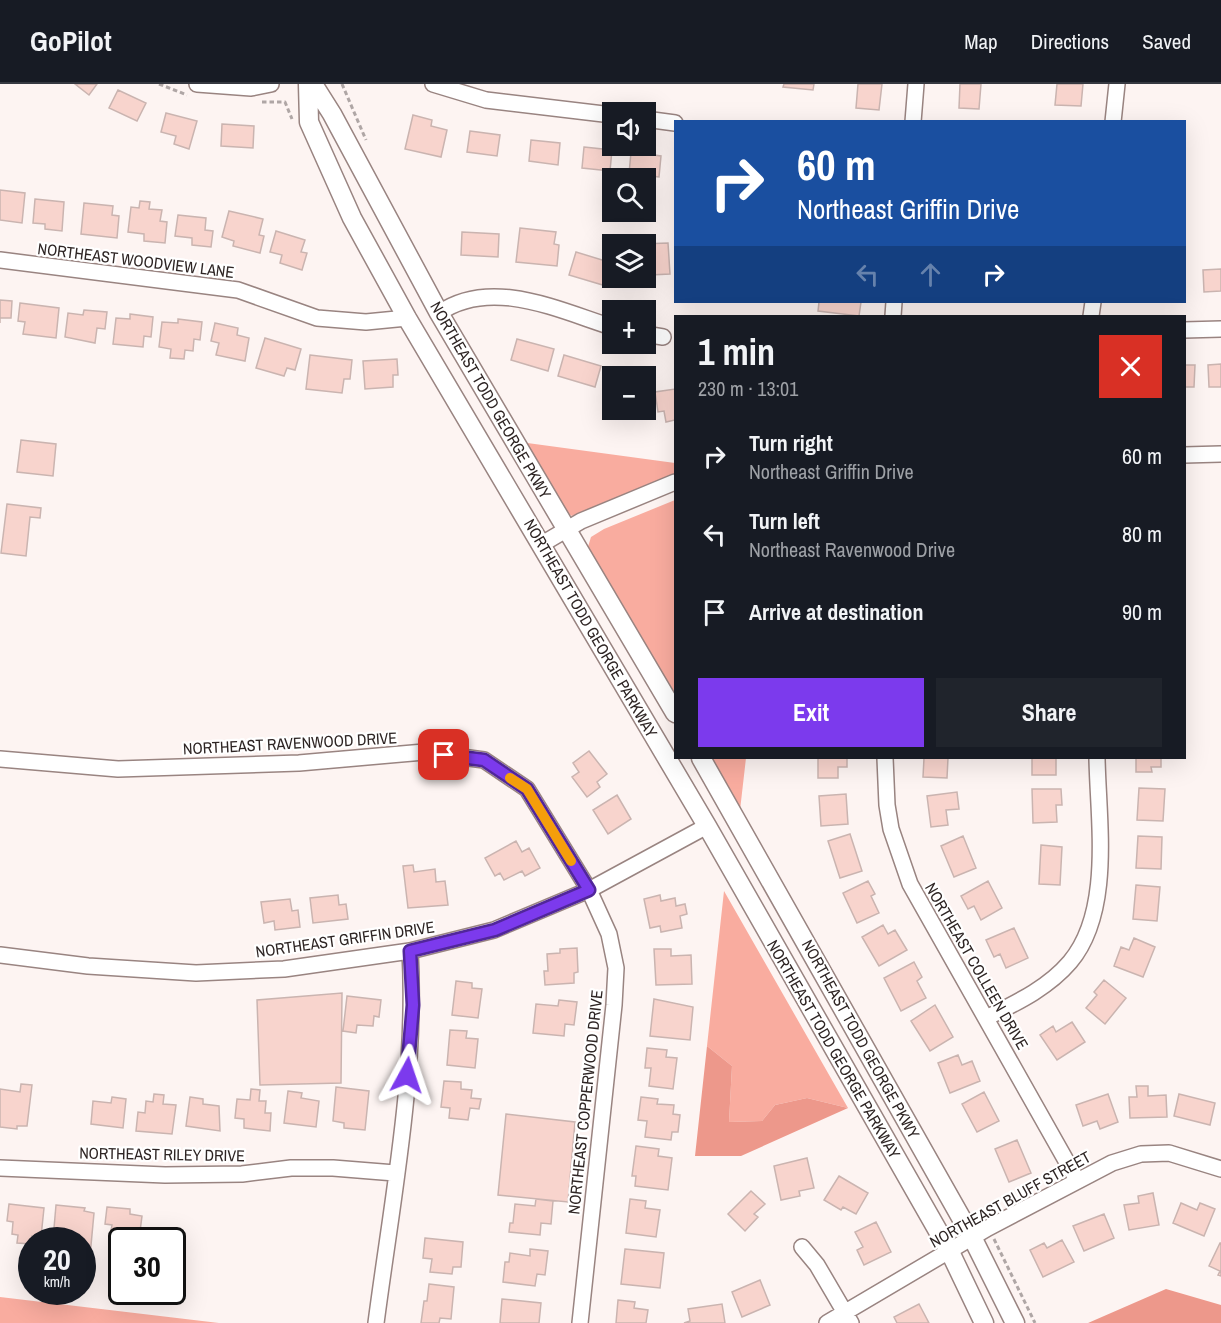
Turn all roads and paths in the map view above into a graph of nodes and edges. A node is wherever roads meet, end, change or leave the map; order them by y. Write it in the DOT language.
graph roads {
  1 [pos="159,84"];
  2 [pos="271,84"];
  3 [pos="308,84"];
  4 [pos="313,84"];
  5 [pos="433,84"];
  6 [pos="916,84"];
  7 [pos="1117,84"];
  8 [pos="195,90"];
  9 [pos="254,102"];
  10 [pos="602,114"];
  11 [pos="656,120"];
  12 [pos="913,120"];
  13 [pos="1113,120"];
  14 [pos="293,123"];
  15 [pos="674,123"];
  16 [pos="0,260"];
  17 [pos="439,313"];
  18 [pos="407,318"];
  19 [pos="602,324"];
  20 [pos="1221,329"];
  21 [pos="1186,330"];
  22 [pos="656,336"];
  23 [pos="663,337"];
  24 [pos="1221,454"];
  25 [pos="1186,455"];
  26 [pos="674,482"];
  27 [pos="567,529"];
  28 [pos="542,544"];
  29 [pos="674,711"];
  30 [pos="0,759"];
  31 [pos="702,759"];
  32 [pos="885,759"];
  33 [pos="1097,759"];
  34 [pos="707,826"];
  35 [pos="589,890"];
  36 [pos="410,951"];
  37 [pos="0,955"];
  38 [pos="986,1018"];
  39 [pos="0,1168"];
  40 [pos="1221,1169"];
  41 [pos="395,1173"];
  42 [pos="1077,1180"];
  43 [pos="972,1237"];
  44 [pos="802,1247"];
  45 [pos="950,1252"];
  46 [pos="848,1318"];
  47 [pos="376,1323"];
  48 [pos="580,1323"];
  49 [pos="827,1323"];
  50 [pos="984,1323"];
  51 [pos="1015,1323"];
  1 -- 8 [label="path"];
  2 -- 8 [label="street"];
  3 -- 18 [label="main road, NORTHEAST TODD GEORGE PARKWAY"];
  4 -- 17 [label="main road, NORTHEAST TODD GEORGE PKWY"];
  5 -- 10 [label="street"];
  6 -- 12 [label="street"];
  7 -- 13 [label="street"];
  9 -- 14 [label="path"];
  11 -- 15 [label="street"];
  16 -- 18 [label="street, NORTHEAST WOODVIEW LANE"];
  17 -- 19 [label="street"];
  17 -- 27 [label="main road, NORTHEAST TODD GEORGE PKWY"];
  18 -- 28 [label="main road, NORTHEAST TODD GEORGE PARKWAY"];
  20 -- 21 [label="street"];
  22 -- 23 [label="street"];
  24 -- 25 [label="street"];
  26 -- 27 [label="street"];
  27 -- 28 [label="street"];
  27 -- 29 [label="main road, NORTHEAST TODD GEORGE PKWY"];
  28 -- 34 [label="main road, NORTHEAST TODD GEORGE PARKWAY"];
  30 -- 35 [label="street, NORTHEAST RAVENWOOD DRIVE"];
  31 -- 43 [label="main road, NORTHEAST TODD GEORGE PKWY"];
  32 -- 38 [label="street, NORTHEAST COLLEEN DRIVE"];
  33 -- 38 [label="street"];
  34 -- 35 [label="street, NORTHEAST GRIFFIN DRIVE"];
  34 -- 45 [label="main road, NORTHEAST TODD GEORGE PARKWAY"];
  35 -- 36 [label="street, NORTHEAST GRIFFIN DRIVE"];
  35 -- 48 [label="street, NORTHEAST COPPERWOOD DRIVE"];
  36 -- 37 [label="street, NORTHEAST GRIFFIN DRIVE"];
  36 -- 41 [label="street"];
  38 -- 42 [label="street, NORTHEAST COLLEEN DRIVE"];
  39 -- 41 [label="street, NORTHEAST RILEY DRIVE"];
  40 -- 42 [label="street, NORTHEAST BLUFF STREET"];
  41 -- 47 [label="street"];
  42 -- 43 [label="street, NORTHEAST BLUFF STREET"];
  43 -- 45 [label="street, NORTHEAST BLUFF STREET"];
  43 -- 51 [label="main road, NORTHEAST TODD GEORGE PKWY"];
  44 -- 46 [label="street"];
  45 -- 46 [label="street, NORTHEAST BLUFF STREET"];
  45 -- 50 [label="main road, NORTHEAST TODD GEORGE PARKWAY"];
  46 -- 49 [label="street, NORTHEAST BLUFF STREET"];
}
